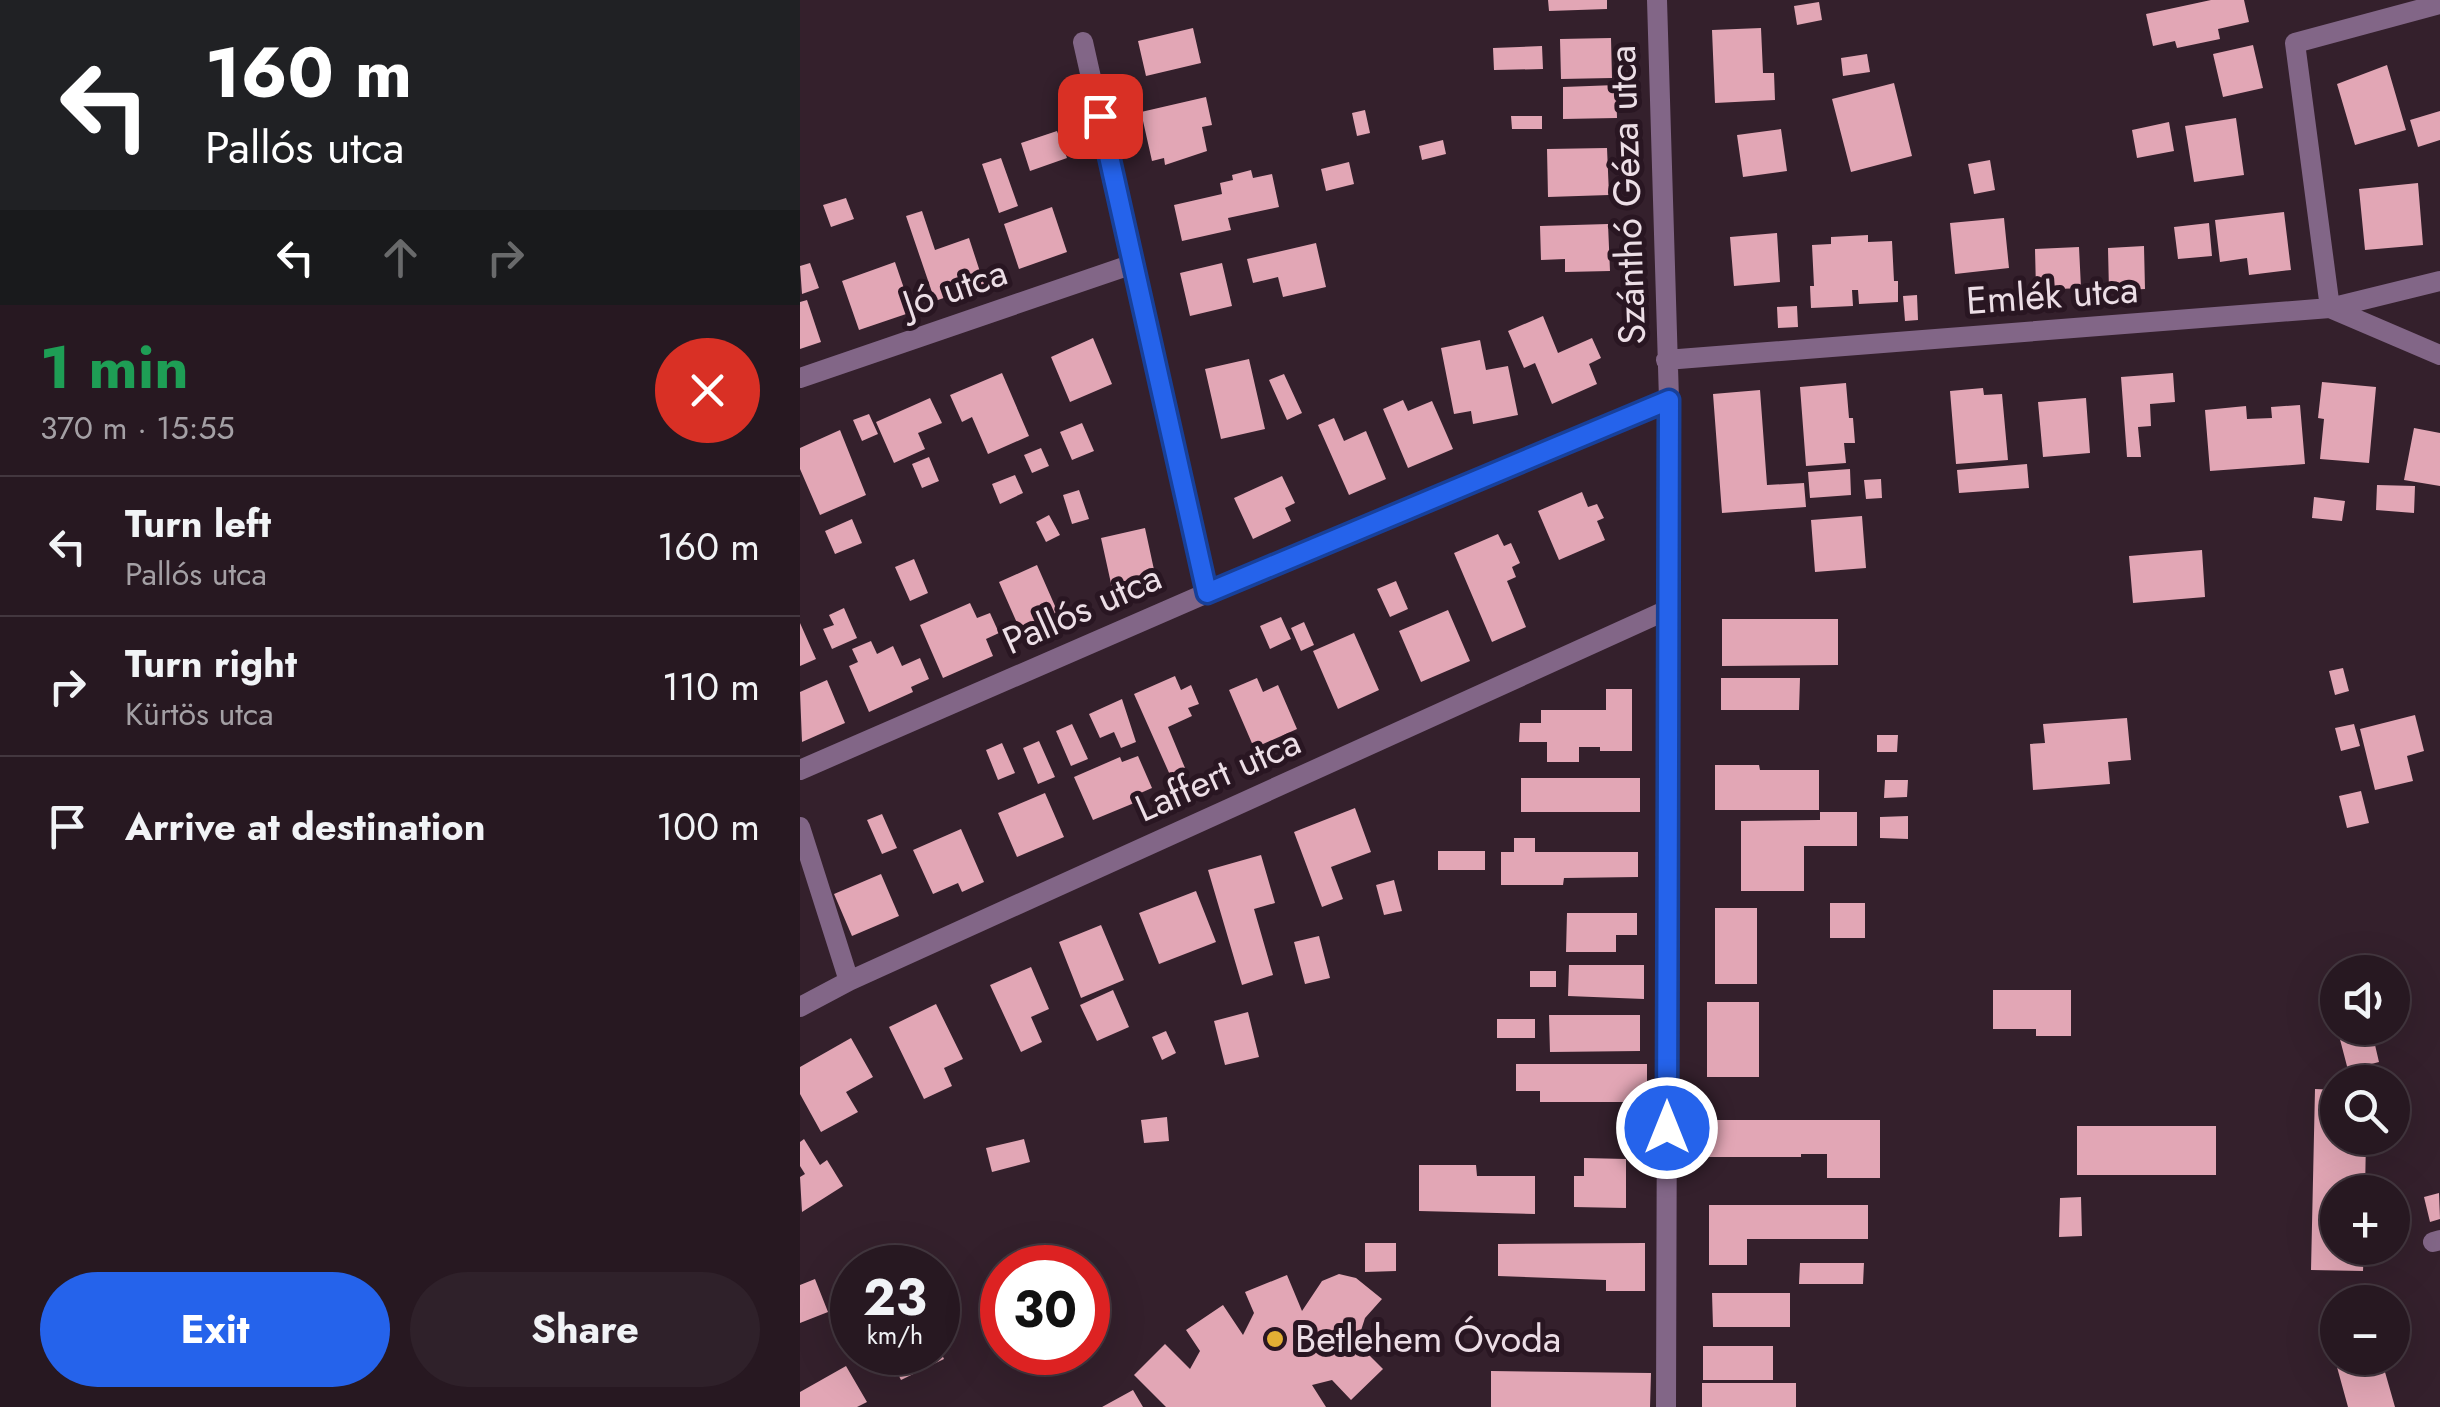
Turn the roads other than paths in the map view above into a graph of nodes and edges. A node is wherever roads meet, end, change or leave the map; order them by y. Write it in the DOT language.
graph roads {
  1 [pos="1656,0"];
  2 [pos="2440,4"];
  3 [pos="1083,42"];
  4 [pos="1133,264"];
  5 [pos="2440,281"];
  6 [pos="2330,308"];
  7 [pos="2440,355"];
  8 [pos="1666,360"];
  9 [pos="800,378"];
  10 [pos="1669,400"];
  11 [pos="1207,593"];
  12 [pos="1667,610"];
  13 [pos="800,770"];
  14 [pos="800,827"];
  15 [pos="849,981"];
  16 [pos="800,1007"];
  17 [pos="1666,1407"];
  1 -- 8 [label="street, Szánthó Géza utca"];
  2 -- 6 [label="street"];
  3 -- 4 [label="street"];
  4 -- 9 [label="street, Jó utca"];
  4 -- 11 [label="street"];
  5 -- 6 [label="street, Emlék utca"];
  6 -- 7 [label="street"];
  6 -- 8 [label="street, Emlék utca"];
  8 -- 10 [label="street, Szánthó Géza utca"];
  10 -- 11 [label="street, Pallós utca"];
  10 -- 12 [label="street, Szánthó Géza utca"];
  11 -- 13 [label="street, Pallós utca"];
  12 -- 15 [label="street, Laffert utca"];
  12 -- 17 [label="street, Szánthó Géza utca"];
  14 -- 15 [label="street"];
  15 -- 16 [label="street, Laffert utca"];
}
